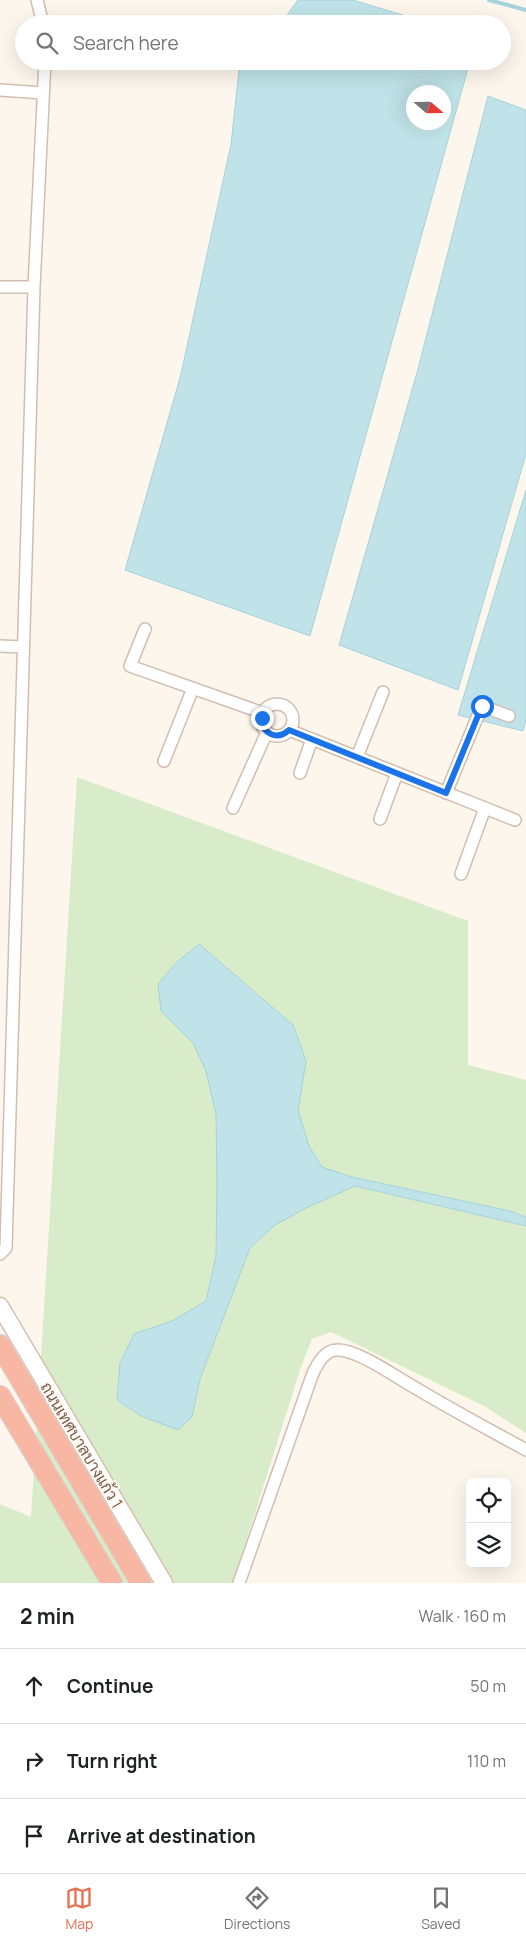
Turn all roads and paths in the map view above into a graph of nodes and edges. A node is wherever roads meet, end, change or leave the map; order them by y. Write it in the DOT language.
graph roads {
  1 [pos="37,0"];
  2 [pos="41,15"];
  3 [pos="44,70"];
  4 [pos="0,90"];
  5 [pos="43,93"];
  6 [pos="0,287"];
  7 [pos="34,287"];
  8 [pos="145,629"];
  9 [pos="0,646"];
  10 [pos="24,647"];
  11 [pos="193,688"];
  12 [pos="383,692"];
  13 [pos="263,713"];
  14 [pos="509,716"];
  15 [pos="289,730"];
  16 [pos="266,732"];
  17 [pos="312,739"];
  18 [pos="357,758"];
  19 [pos="164,761"];
  20 [pos="300,773"];
  21 [pos="397,773"];
  22 [pos="446,793"];
  23 [pos="233,808"];
  24 [pos="485,808"];
  25 [pos="380,819"];
  26 [pos="515,820"];
  27 [pos="461,874"];
  28 [pos="0,1254"];
  29 [pos="0,1306"];
  30 [pos="0,1345"];
  31 [pos="0,1396"];
  32 [pos="526,1450"];
  33 [pos="112,1583"];
  34 [pos="141,1583"];
  35 [pos="164,1583"];
  36 [pos="239,1583"];
  1 -- 2 [label="street"];
  3 -- 5 [label="street"];
  4 -- 5 [label="street"];
  5 -- 7 [label="street"];
  6 -- 7 [label="street"];
  7 -- 10 [label="street"];
  8 -- 11 [label="street"];
  9 -- 10 [label="street"];
  10 -- 28 [label="street"];
  11 -- 13 [label="street"];
  11 -- 19 [label="street"];
  12 -- 18 [label="street"];
  13 -- 15 [label="street"];
  13 -- 16 [label="street"];
  14 -- 22 [label="street"];
  15 -- 16 [label="street"];
  15 -- 17 [label="street"];
  16 -- 23 [label="street"];
  17 -- 18 [label="street"];
  17 -- 20 [label="street"];
  18 -- 21 [label="street"];
  21 -- 22 [label="street"];
  21 -- 25 [label="street"];
  22 -- 24 [label="street"];
  24 -- 26 [label="street"];
  24 -- 27 [label="street"];
  29 -- 35 [label="main road, ถนนเทศบาลบางแก้ว 1"];
  30 -- 34 [label="highway"];
  31 -- 33 [label="highway"];
  32 -- 36 [label="street"];
}
